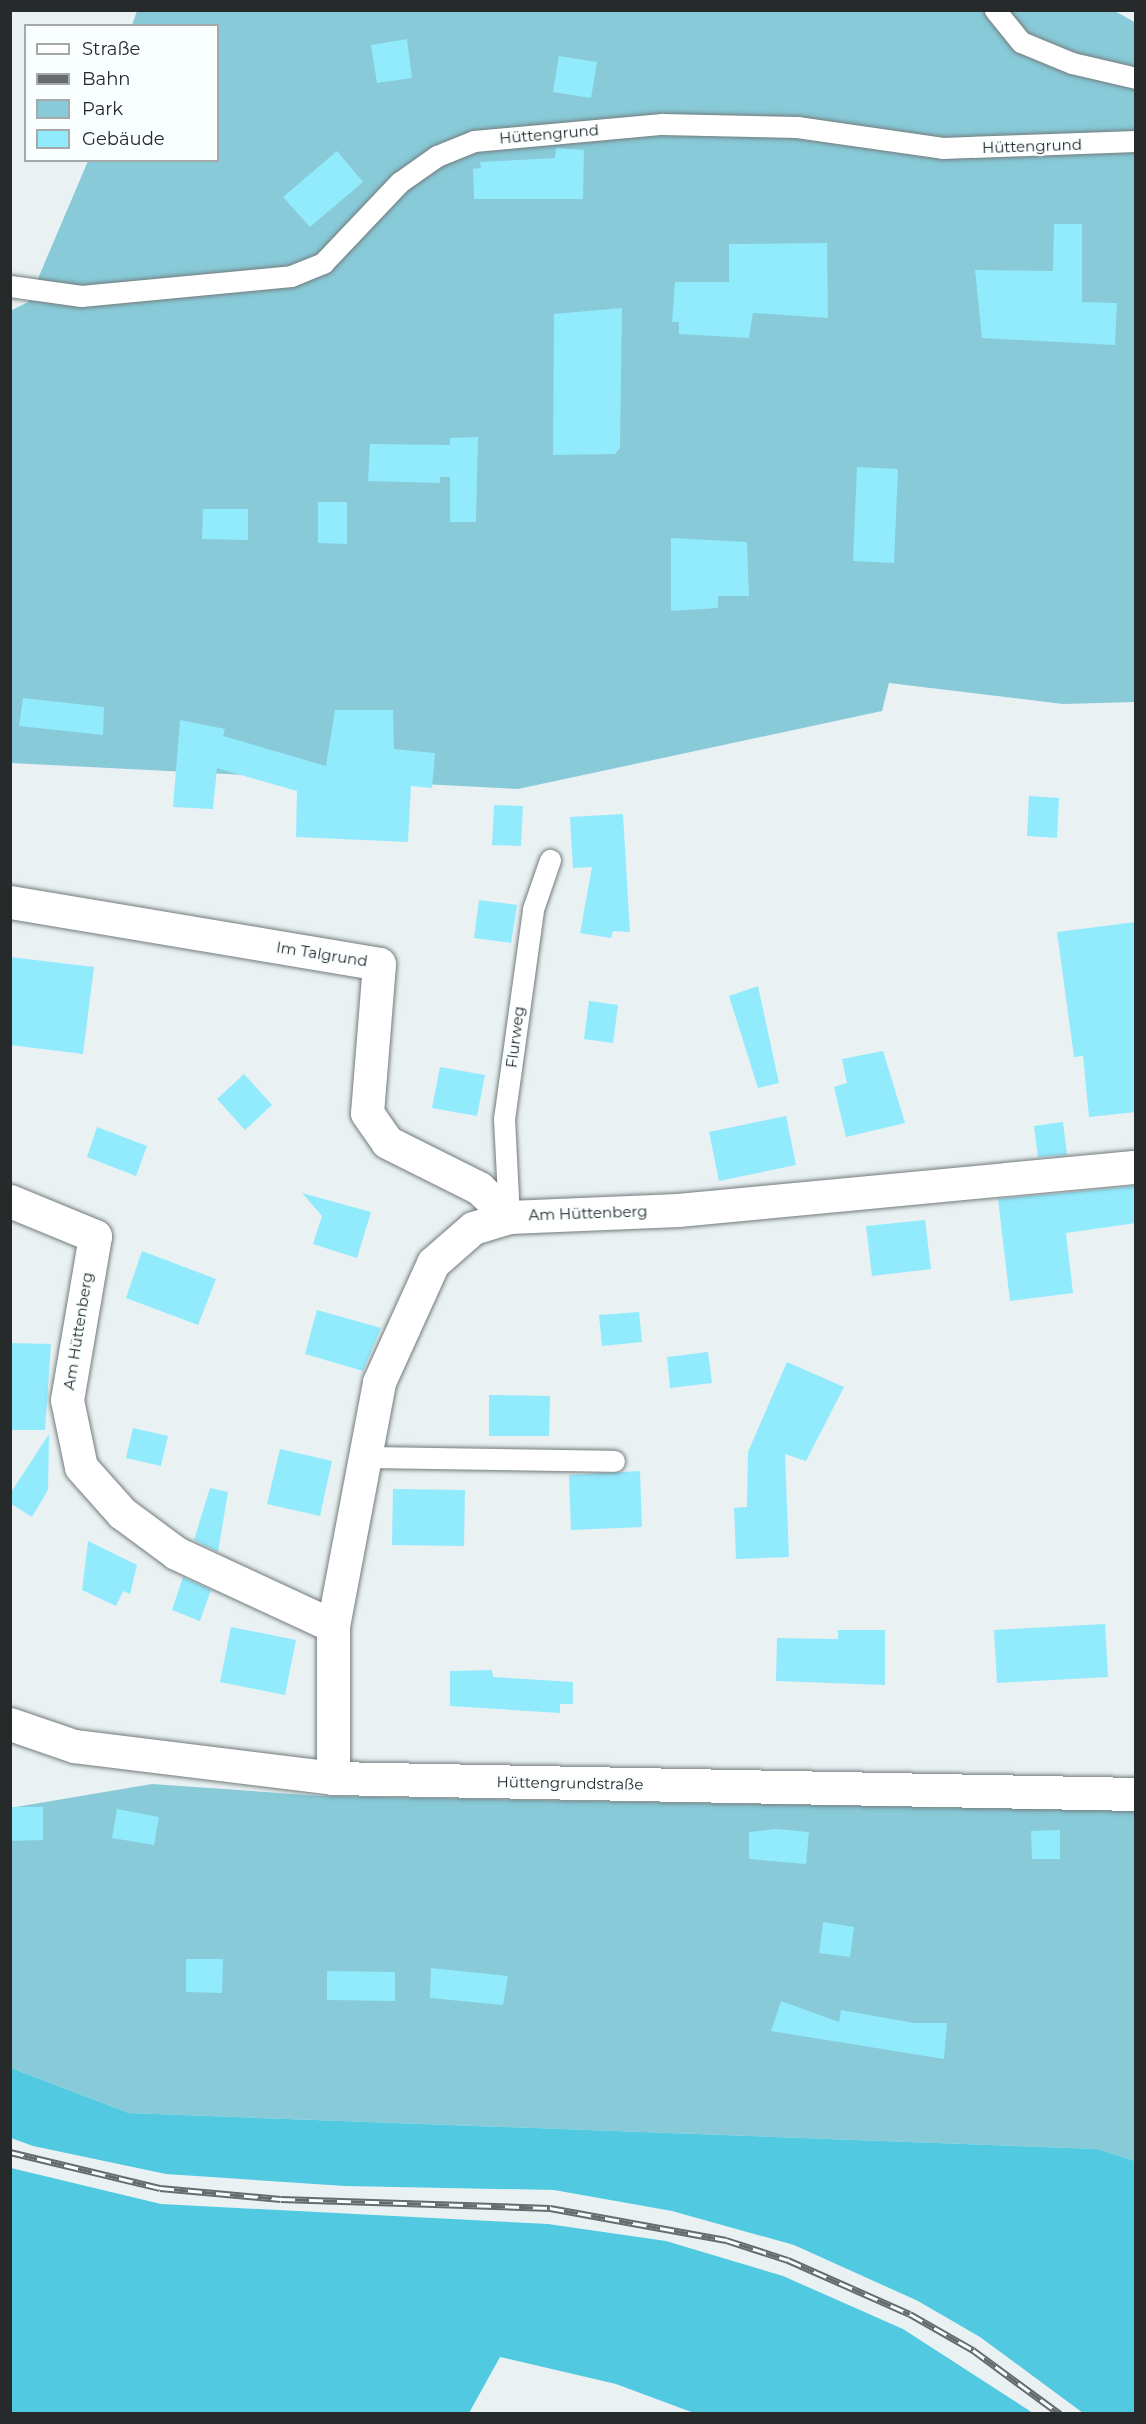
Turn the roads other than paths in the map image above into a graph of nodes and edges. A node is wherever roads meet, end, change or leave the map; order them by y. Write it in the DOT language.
graph roads {
  1 [pos="994,10"];
  2 [pos="1136,78"];
  3 [pos="1136,141"];
  4 [pos="10,286"];
  5 [pos="550,860"];
  6 [pos="10,902"];
  7 [pos="1136,1167"];
  8 [pos="10,1201"];
  9 [pos="509,1217"];
  10 [pos="364,1457"];
  11 [pos="614,1461"];
  12 [pos="333,1626"];
  13 [pos="10,1724"];
  14 [pos="333,1778"];
  15 [pos="1136,1794"];
  1 -- 2 [label="lane"];
  3 -- 4 [label="lane, Hüttengrund"];
  5 -- 9 [label="lane, Flurweg"];
  6 -- 9 [label="street, Im Talgrund"];
  7 -- 9 [label="street, Am Hüttenberg"];
  8 -- 12 [label="street, Am Hüttenberg"];
  9 -- 10 [label="street, Am Hüttenberg"];
  10 -- 11 [label="lane"];
  10 -- 12 [label="street, Am Hüttenberg"];
  12 -- 14 [label="street, Am Hüttenberg"];
  13 -- 14 [label="street, Hüttengrundstraße"];
  14 -- 15 [label="street, Hüttengrundstraße"];
}
